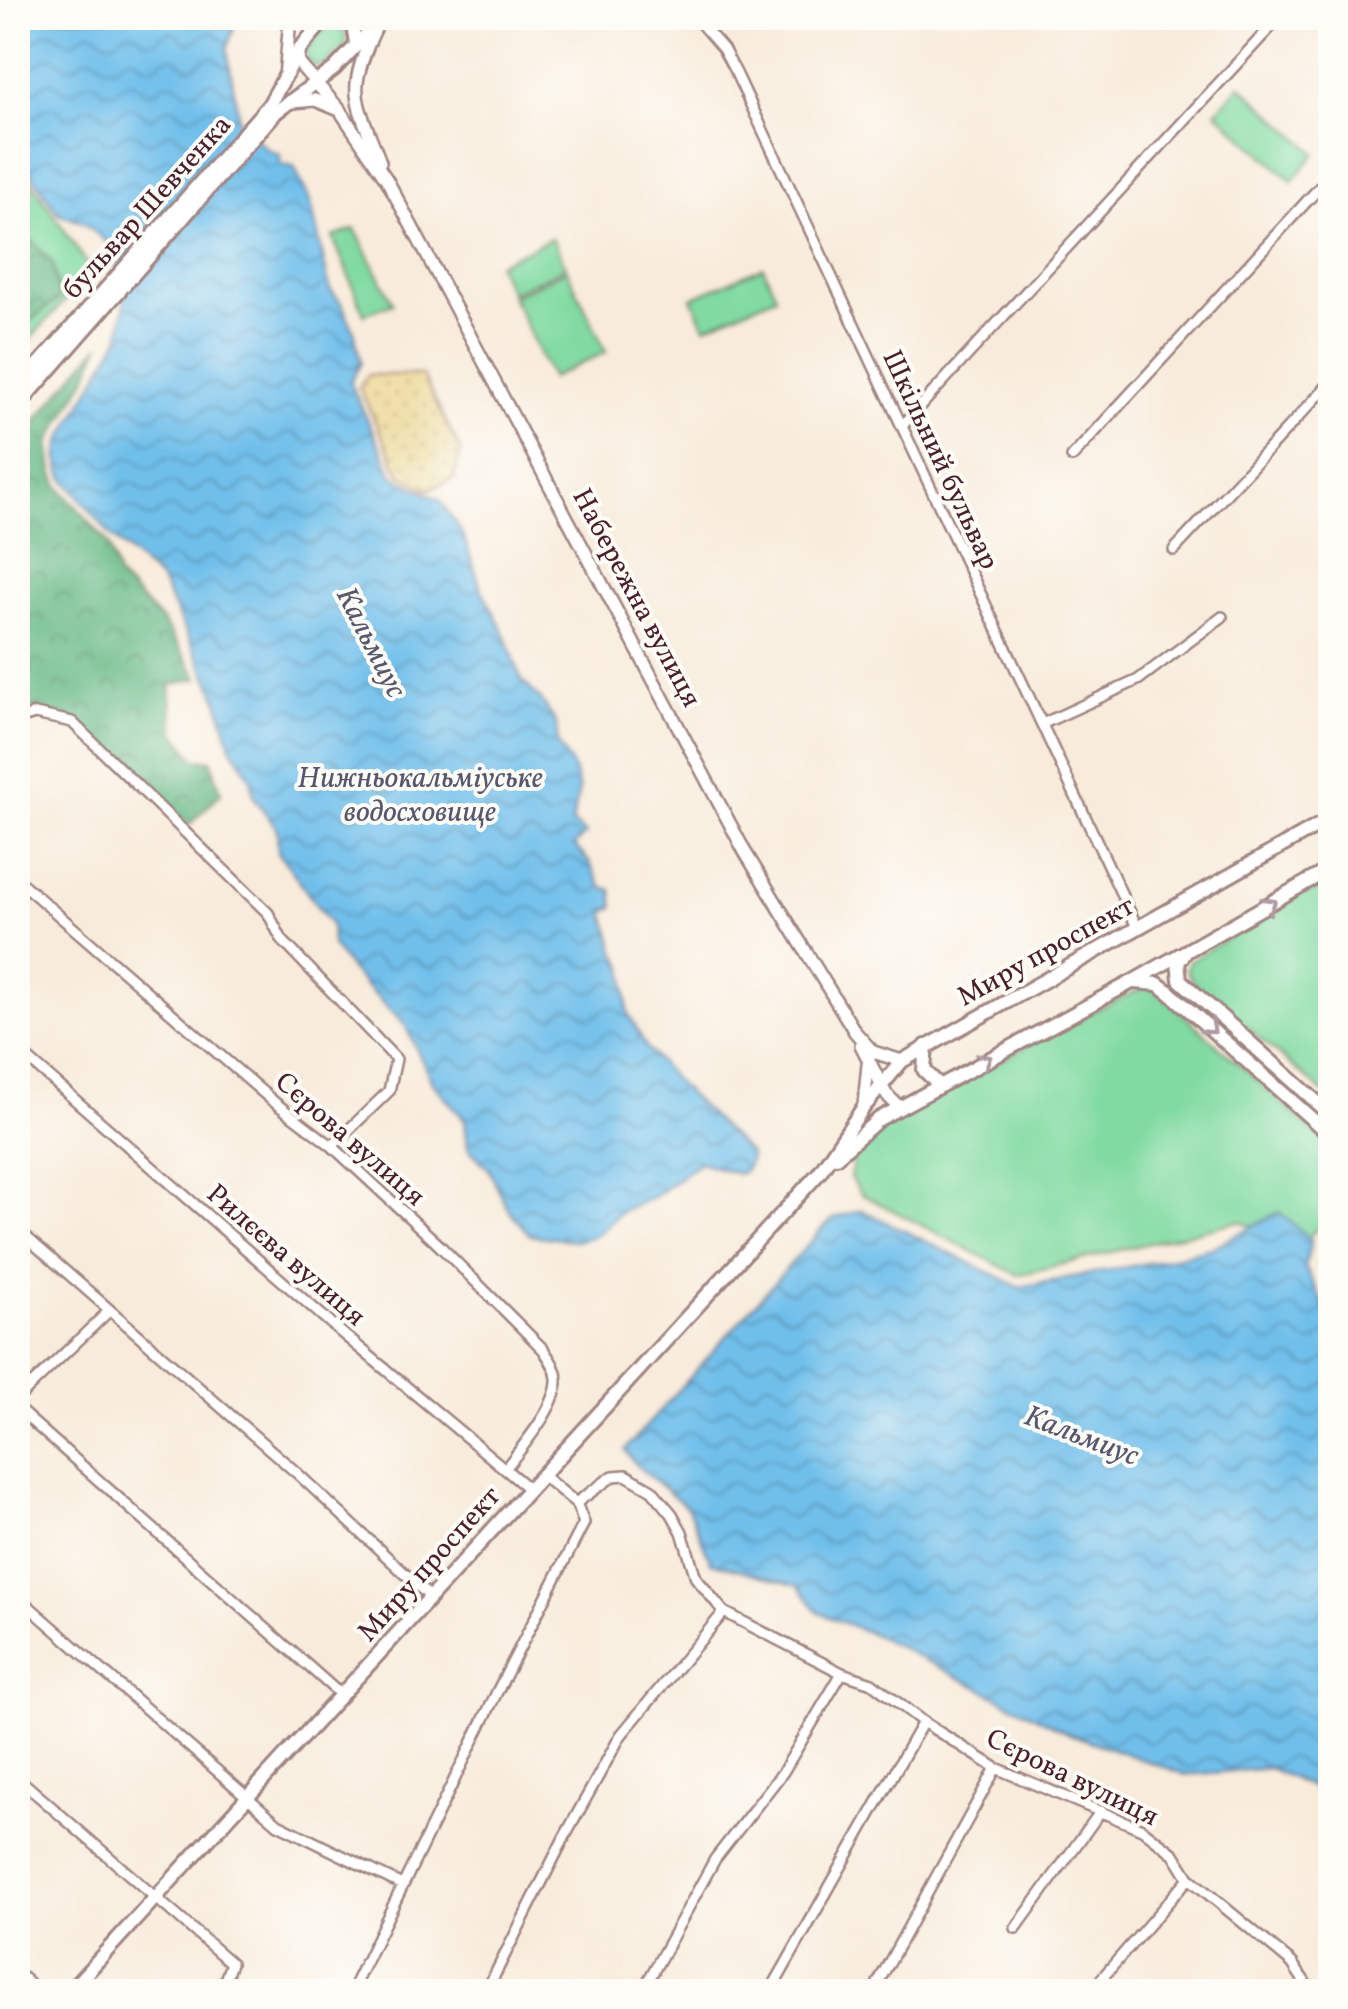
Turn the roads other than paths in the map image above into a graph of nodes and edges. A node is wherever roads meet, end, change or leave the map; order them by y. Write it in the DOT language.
graph roads {
  1 [pos="290,18"];
  2 [pos="326,18"];
  3 [pos="344,18"];
  4 [pos="381,18"];
  5 [pos="696,18"];
  6 [pos="1279,18"];
  7 [pos="356,46"];
  8 [pos="300,49"];
  9 [pos="285,80"];
  10 [pos="317,81"];
  11 [pos="272,108"];
  12 [pos="339,110"];
  13 [pos="1330,176"];
  14 [pos="386,180"];
  15 [pos="70,337"];
  16 [pos="1330,383"];
  17 [pos="18,388"];
  18 [pos="18,406"];
  19 [pos="902,426"];
  20 [pos="1072,457"];
  21 [pos="1174,550"];
  22 [pos="1222,616"];
  23 [pos="18,719"];
  24 [pos="1042,724"];
  25 [pos="1330,819"];
  26 [pos="1330,868"];
  27 [pos="18,880"];
  28 [pos="1137,928"];
  29 [pos="1186,952"];
  30 [pos="1132,982"];
  31 [pos="855,1032"];
  32 [pos="926,1046"];
  33 [pos="18,1050"];
  34 [pos="868,1059"];
  35 [pos="902,1060"];
  36 [pos="881,1084"];
  37 [pos="940,1086"];
  38 [pos="863,1108"];
  39 [pos="900,1108"];
  40 [pos="1330,1114"];
  41 [pos="1330,1135"];
  42 [pos="332,1146"];
  43 [pos="821,1171"];
  44 [pos="18,1230"];
  45 [pos="110,1310"];
  46 [pos="18,1398"];
  47 [pos="18,1409"];
  48 [pos="506,1469"];
  49 [pos="542,1475"];
  50 [pos="529,1489"];
  51 [pos="576,1503"];
  52 [pos="18,1597"];
  53 [pos="430,1597"];
  54 [pos="724,1612"];
  55 [pos="842,1673"];
  56 [pos="342,1695"];
  57 [pos="923,1722"];
  58 [pos="996,1768"];
  59 [pos="18,1778"];
  60 [pos="245,1799"];
  61 [pos="1101,1811"];
  62 [pos="1188,1878"];
  63 [pos="402,1885"];
  64 [pos="155,1899"];
  65 [pos="1016,1928"];
  66 [pos="18,1973"];
  67 [pos="38,1992"];
  68 [pos="70,1992"];
  69 [pos="221,1992"];
  70 [pos="351,1992"];
  71 [pos="486,1992"];
  72 [pos="642,1992"];
  73 [pos="770,1992"];
  74 [pos="873,1992"];
  75 [pos="1090,1992"];
  76 [pos="1305,1992"];
  1 -- 9 [label="street"];
  2 -- 8 [label="main road, бульвар Шевченка"];
  3 -- 7 [label="street"];
  4 -- 7 [label="main road, бульвар Шевченка"];
  4 -- 14 [label="street, Набережна вулиця"];
  5 -- 19 [label="street, Шкільний бульвар"];
  6 -- 19 [label="street"];
  7 -- 10 [label="main road, бульвар Шевченка"];
  8 -- 9 [label="main road, бульвар Шевченка"];
  8 -- 10 [label="street"];
  9 -- 11 [label="main road, бульвар Шевченка"];
  10 -- 11 [label="main road, бульвар Шевченка"];
  10 -- 12 [label="street, Набережна вулиця"];
  11 -- 12 [label="street"];
  11 -- 15 [label="main road, бульвар Шевченка"];
  12 -- 14 [label="street, Набережна вулиця"];
  13 -- 20 [label="street"];
  14 -- 31 [label="street, Набережна вулиця"];
  15 -- 17 [label="main road, бульвар Шевченка"];
  15 -- 18 [label="main road, бульвар Шевченка"];
  16 -- 21 [label="street"];
  19 -- 24 [label="street, Шкільний бульвар"];
  22 -- 24 [label="street"];
  23 -- 42 [label="street"];
  24 -- 28 [label="street, Шкільний бульвар"];
  25 -- 28 [label="main road, Миру проспект"];
  29 -- 26 [label="main road, Миру проспект, one-way"];
  27 -- 42 [label="street, Сєрова вулиця"];
  28 -- 32 [label="main road, Миру проспект"];
  29 -- 30 [label="main road, Миру проспект"];
  29 -- 40 [label="main road"];
  37 -- 30 [label="main road, Миру проспект, one-way"];
  30 -- 41 [label="main road, one-way"];
  31 -- 34 [label="street, Набережна вулиця"];
  31 -- 35 [label="street"];
  32 -- 35 [label="main road, Миру проспект"];
  32 -- 37 [label="main road"];
  33 -- 48 [label="street, Рилєєва вулиця"];
  34 -- 36 [label="street, Набережна вулиця"];
  34 -- 38 [label="street"];
  35 -- 36 [label="main road, Миру проспект"];
  36 -- 38 [label="main road, Миру проспект"];
  36 -- 39 [label="street, Набережна вулиця"];
  37 -- 39 [label="main road, Миру проспект"];
  38 -- 43 [label="main road, Миру проспект"];
  39 -- 43 [label="main road, Миру проспект"];
  42 -- 48 [label="street, Сєрова вулиця"];
  43 -- 49 [label="main road, Миру проспект"];
  44 -- 45 [label="street"];
  45 -- 46 [label="street"];
  45 -- 53 [label="street"];
  47 -- 56 [label="street"];
  48 -- 50 [label="street, Рилєєва вулиця"];
  49 -- 50 [label="main road, Миру проспект"];
  49 -- 51 [label="street"];
  50 -- 53 [label="main road, Миру проспект"];
  51 -- 54 [label="street, Сєрова вулиця"];
  51 -- 63 [label="street"];
  52 -- 60 [label="street"];
  53 -- 56 [label="main road, Миру проспект"];
  54 -- 55 [label="street, Сєрова вулиця"];
  54 -- 71 [label="street"];
  55 -- 57 [label="street, Сєрова вулиця"];
  55 -- 72 [label="street"];
  56 -- 60 [label="main road, Миру проспект"];
  57 -- 58 [label="street, Сєрова вулиця"];
  57 -- 73 [label="street"];
  58 -- 61 [label="street, Сєрова вулиця"];
  58 -- 74 [label="street"];
  59 -- 64 [label="street"];
  60 -- 63 [label="street"];
  60 -- 64 [label="main road, Миру проспект"];
  61 -- 62 [label="street, Сєрова вулиця"];
  61 -- 65 [label="street"];
  62 -- 75 [label="street"];
  62 -- 76 [label="street, Сєрова вулиця"];
  63 -- 70 [label="street"];
  64 -- 68 [label="main road, Миру проспект"];
  64 -- 69 [label="street"];
  66 -- 67 [label="street"];
}
